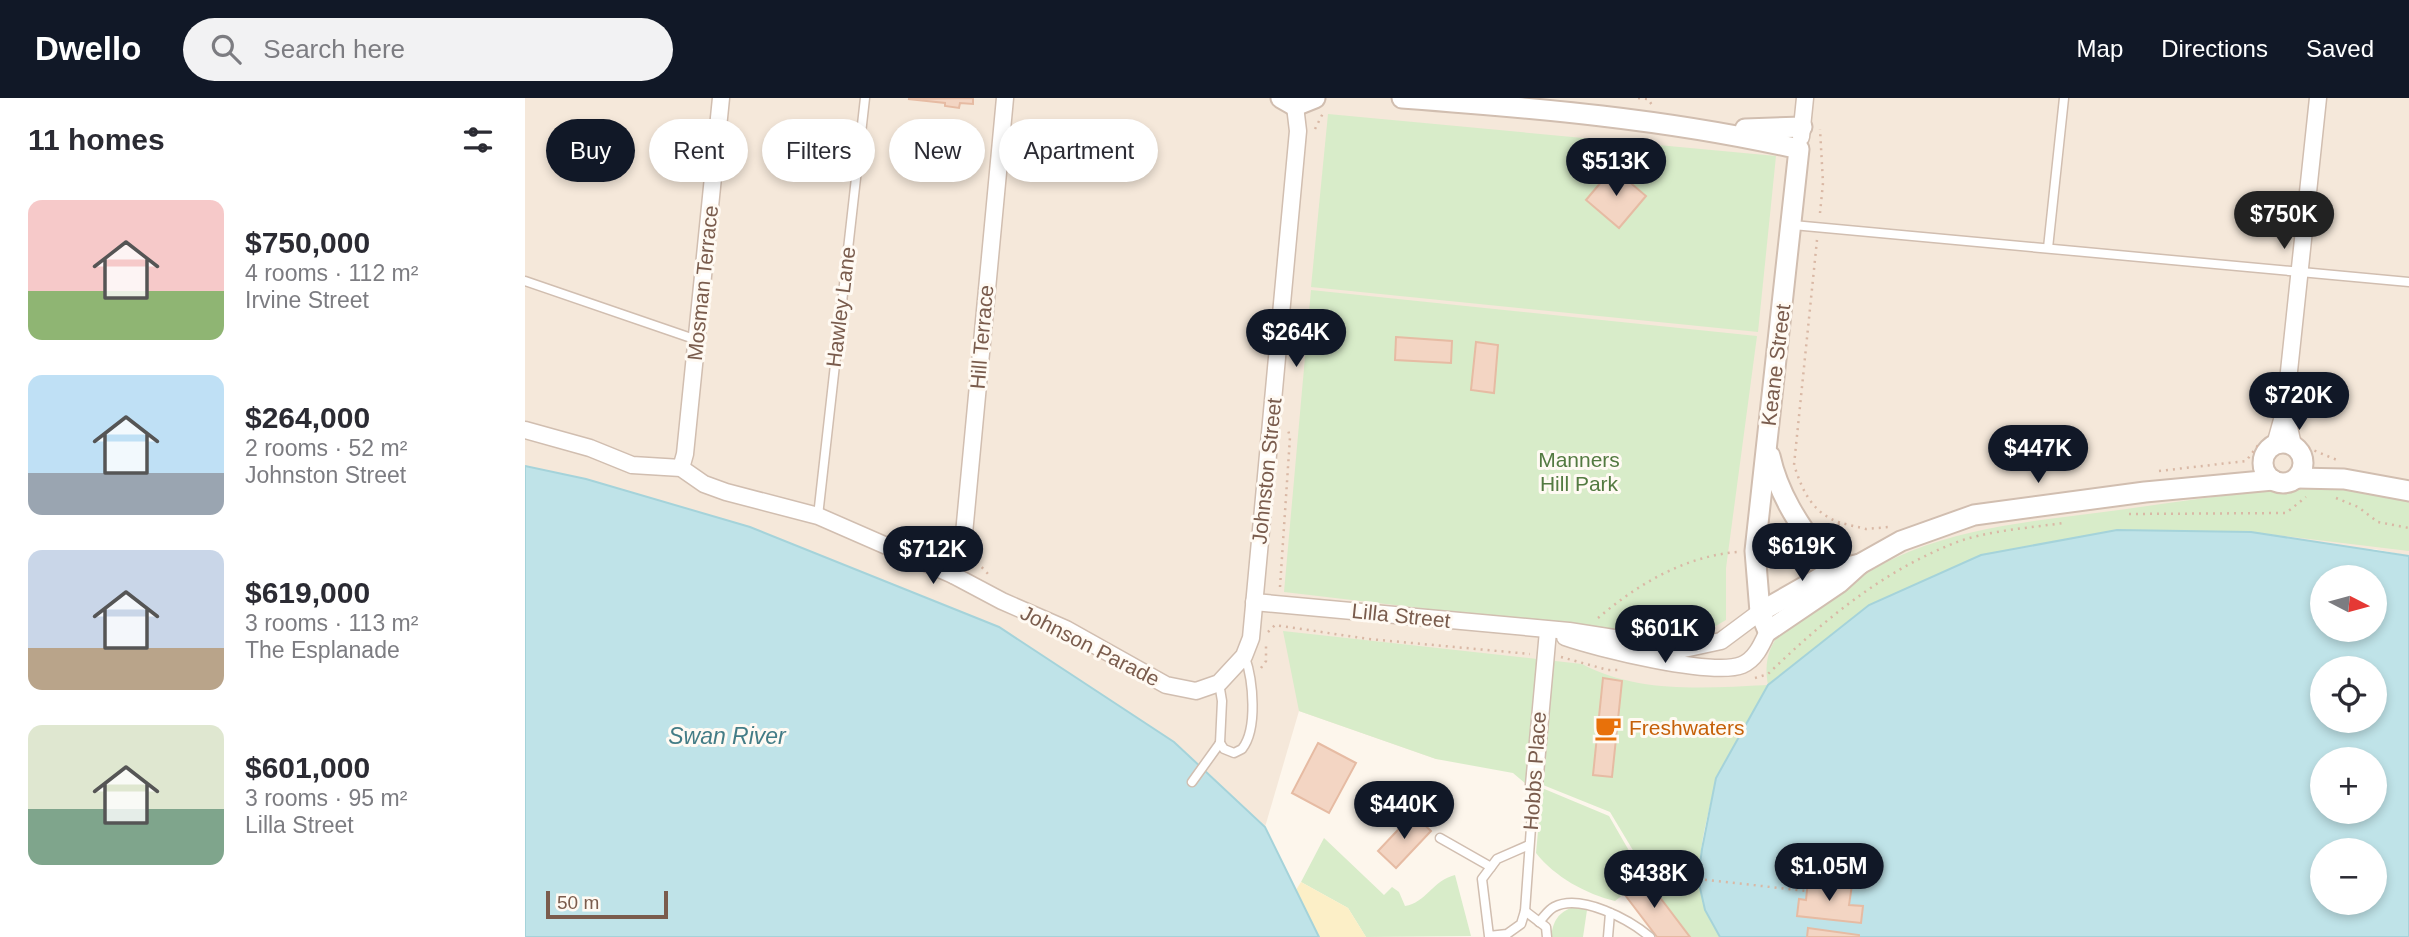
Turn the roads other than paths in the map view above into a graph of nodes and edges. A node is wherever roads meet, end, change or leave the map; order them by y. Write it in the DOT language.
graph roads {
  1 [pos="721,98"];
  2 [pos="865,98"];
  3 [pos="1005,98"];
  4 [pos="1402,98"];
  5 [pos="1805,98"];
  6 [pos="2064,98"];
  7 [pos="2318,98"];
  8 [pos="1306,100"];
  9 [pos="1586,105"];
  10 [pos="1810,124"];
  11 [pos="1716,130"];
  12 [pos="1800,149"];
  13 [pos="1793,225"];
  14 [pos="2048,248"];
  15 [pos="2300,271"];
  16 [pos="525,281"];
  17 [pos="2409,282"];
  18 [pos="697,340"];
  19 [pos="525,430"];
  20 [pos="1767,444"];
  21 [pos="2284,445"];
  22 [pos="681,468"];
  23 [pos="2268,472"];
  24 [pos="2300,472"];
  25 [pos="2409,491"];
  26 [pos="818,516"];
  27 [pos="953,575"];
  28 [pos="1835,577"];
  29 [pos="1254,602"];
  30 [pos="1760,612"];
  31 [pos="1548,631"];
  32 [pos="1768,631"];
  33 [pos="1244,656"];
  34 [pos="1219,683"];
  35 [pos="1220,743"];
  36 [pos="1192,782"];
  37 [pos="1534,786"];
  38 [pos="1440,838"];
  39 [pos="1529,845"];
  40 [pos="1491,867"];
  41 [pos="1525,911"];
  42 [pos="1610,913"];
  43 [pos="1539,922"];
  44 [pos="1547,937"];
  45 [pos="1608,937"];
  46 [pos="1650,937"];
  1 -- 18 [label="street, Mosman Terrace"];
  2 -- 26 [label="lane, Hawley Lane"];
  3 -- 27 [label="street, Hill Terrace"];
  4 -- 9 [label="street"];
  5 -- 10 [label="street, Keane Street"];
  6 -- 14 [label="lane"];
  7 -- 15 [label="street"];
  8 -- 29 [label="street, Johnston Street"];
  9 -- 11 [label="street"];
  10 -- 11 [label="street"];
  10 -- 12 [label="street, Keane Street"];
  11 -- 12 [label="street"];
  12 -- 13 [label="street, Keane Street"];
  13 -- 14 [label="lane"];
  13 -- 20 [label="street, Keane Street"];
  14 -- 15 [label="lane"];
  15 -- 17 [label="lane"];
  15 -- 21 [label="street"];
  16 -- 18 [label="lane"];
  18 -- 22 [label="street, Mosman Terrace"];
  19 -- 22 [label="street, Johnson Parade"];
  20 -- 28 [label="street"];
  20 -- 30 [label="street, Keane Street"];
  21 -- 23 [label="street"];
  21 -- 24 [label="street"];
  22 -- 26 [label="street, Johnson Parade"];
  23 -- 24 [label="street"];
  23 -- 28 [label="street"];
  24 -- 25 [label="street"];
  26 -- 27 [label="street, Johnson Parade"];
  27 -- 34 [label="street, Johnson Parade"];
  28 -- 30 [label="street"];
  28 -- 32 [label="street"];
  29 -- 31 [label="street, Lilla Street"];
  29 -- 33 [label="street"];
  30 -- 31 [label="street, Lilla Street"];
  30 -- 32 [label="street, Keane Street"];
  31 -- 32 [label="street, Lilla Street"];
  31 -- 37 [label="street, Hobbs Place"];
  33 -- 34 [label="street"];
  33 -- 35 [label="lane"];
  34 -- 35 [label="lane"];
  35 -- 36 [label="lane"];
  37 -- 39 [label="lane, Hobbs Place"];
  38 -- 40 [label="lane"];
  39 -- 40 [label="lane"];
  39 -- 41 [label="lane, Hobbs Place"];
  40 -- 41 [label="lane"];
  41 -- 43 [label="lane"];
  42 -- 43 [label="lane"];
  42 -- 45 [label="lane"];
  42 -- 46 [label="lane"];
  43 -- 44 [label="lane"];
}
